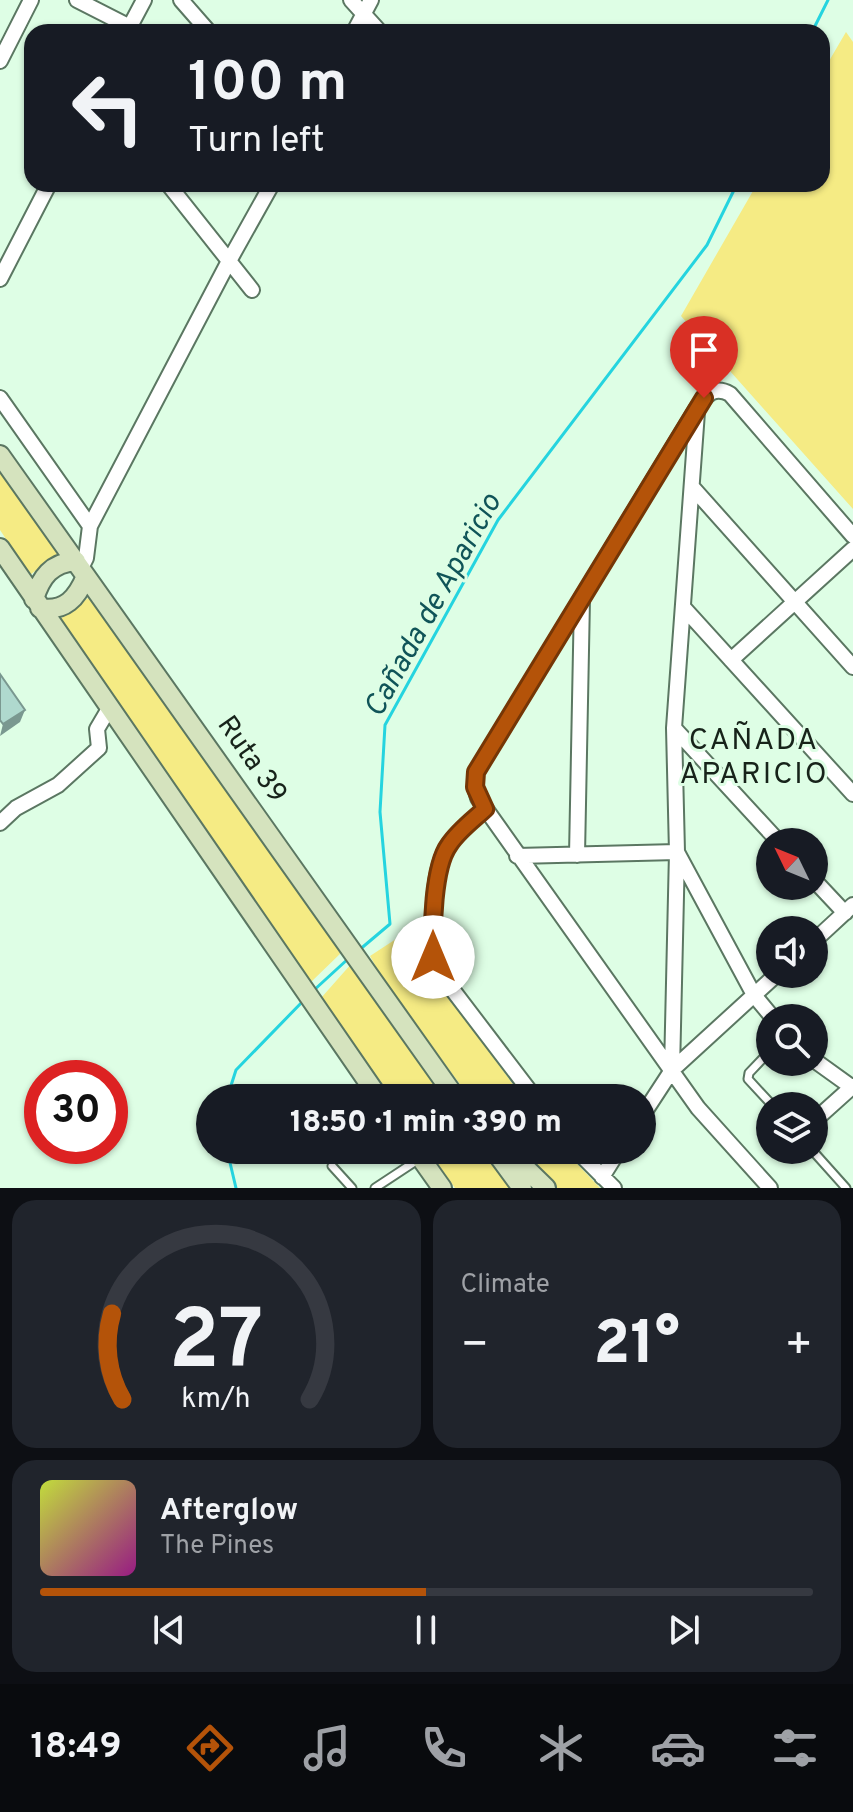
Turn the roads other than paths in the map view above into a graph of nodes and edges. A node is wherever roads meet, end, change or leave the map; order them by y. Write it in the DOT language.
graph roads {
  1 [pos="31,0"];
  2 [pos="77,0"];
  3 [pos="144,0"];
  4 [pos="181,0"];
  5 [pos="351,0"];
  6 [pos="367,7"];
  7 [pos="119,24"];
  8 [pos="131,24"];
  9 [pos="202,24"];
  10 [pos="0,61"];
  11 [pos="45,192"];
  12 [pos="174,192"];
  13 [pos="268,192"];
  14 [pos="229,261"];
  15 [pos="0,279"];
  16 [pos="252,290"];
  17 [pos="0,398"];
  18 [pos="697,408"];
  19 [pos="0,455"];
  20 [pos="693,488"];
  21 [pos="90,526"];
  22 [pos="853,536"];
  23 [pos="0,548"];
  24 [pos="853,549"];
  25 [pos="81,568"];
  26 [pos="582,597"];
  27 [pos="794,603"];
  28 [pos="37,604"];
  29 [pos="683,607"];
  30 [pos="731,660"];
  31 [pos="853,667"];
  32 [pos="110,707"];
  33 [pos="674,728"];
  34 [pos="853,794"];
  35 [pos="485,809"];
  36 [pos="0,823"];
  37 [pos="766,828"];
  38 [pos="677,852"];
  39 [pos="577,855"];
  40 [pos="517,856"];
  41 [pos="828,892"];
  42 [pos="849,909"];
  43 [pos="828,928"];
  44 [pos="762,988"];
  45 [pos="754,995"];
  46 [pos="761,1004"];
  47 [pos="756,1066"];
  48 [pos="672,1070"];
  49 [pos="828,1070"];
  50 [pos="369,1084"];
  51 [pos="446,1084"];
  52 [pos="524,1084"];
  53 [pos="853,1087"];
  54 [pos="760,1092"];
  55 [pos="656,1095"];
  56 [pos="828,1109"];
  57 [pos="405,1164"];
  58 [pos="425,1164"];
  59 [pos="504,1164"];
  60 [pos="521,1164"];
  61 [pos="589,1164"];
  62 [pos="610,1164"];
  63 [pos="825,1164"];
  64 [pos="332,1166"];
  65 [pos="602,1177"];
  66 [pos="352,1188"];
  67 [pos="375,1188"];
  68 [pos="442,1188"];
  69 [pos="522,1188"];
  70 [pos="546,1188"];
  71 [pos="614,1188"];
  72 [pos="770,1188"];
  73 [pos="846,1188"];
  1 -- 10 [label="street"];
  2 -- 7 [label="street"];
  3 -- 8 [label="street"];
  4 -- 9 [label="street"];
  5 -- 6 [label="street"];
  11 -- 15 [label="street"];
  12 -- 14 [label="street"];
  13 -- 14 [label="street"];
  14 -- 16 [label="street"];
  14 -- 21 [label="street"];
  17 -- 21 [label="street"];
  18 -- 20 [label="street"];
  18 -- 22 [label="street"];
  18 -- 26 [label="street"];
  19 -- 25 [label="main road, Ruta 39"];
  20 -- 27 [label="street"];
  20 -- 29 [label="street"];
  21 -- 25 [label="street"];
  23 -- 28 [label="main road"];
  24 -- 27 [label="street"];
  25 -- 28 [label="main road"];
  25 -- 28 [label="main road"];
  25 -- 51 [label="main road, Ruta 39"];
  26 -- 35 [label="street"];
  26 -- 39 [label="street"];
  27 -- 30 [label="street"];
  27 -- 31 [label="street"];
  28 -- 32 [label="main road"];
  29 -- 30 [label="street"];
  29 -- 33 [label="street"];
  30 -- 34 [label="street"];
  32 -- 36 [label="street"];
  32 -- 50 [label="main road"];
  33 -- 37 [label="street"];
  33 -- 38 [label="street"];
  35 -- 40 [label="street"];
  35 -- 52 [label="street"];
  38 -- 39 [label="street"];
  38 -- 45 [label="street"];
  38 -- 48 [label="street"];
  39 -- 40 [label="street"];
  40 -- 48 [label="street"];
  41 -- 42 [label="street"];
  42 -- 43 [label="street"];
  44 -- 45 [label="street"];
  45 -- 46 [label="street"];
  45 -- 48 [label="street"];
  47 -- 54 [label="lane"];
  48 -- 55 [label="street"];
  48 -- 72 [label="street"];
  49 -- 53 [label="street"];
  53 -- 56 [label="street"];
  57 -- 67 [label="lane"];
  58 -- 68 [label="main road"];
  59 -- 69 [label="main road"];
  60 -- 70 [label="main road"];
  61 -- 65 [label="street"];
  62 -- 65 [label="street"];
  63 -- 73 [label="lane"];
  64 -- 66 [label="lane"];
  65 -- 71 [label="street"];
}
